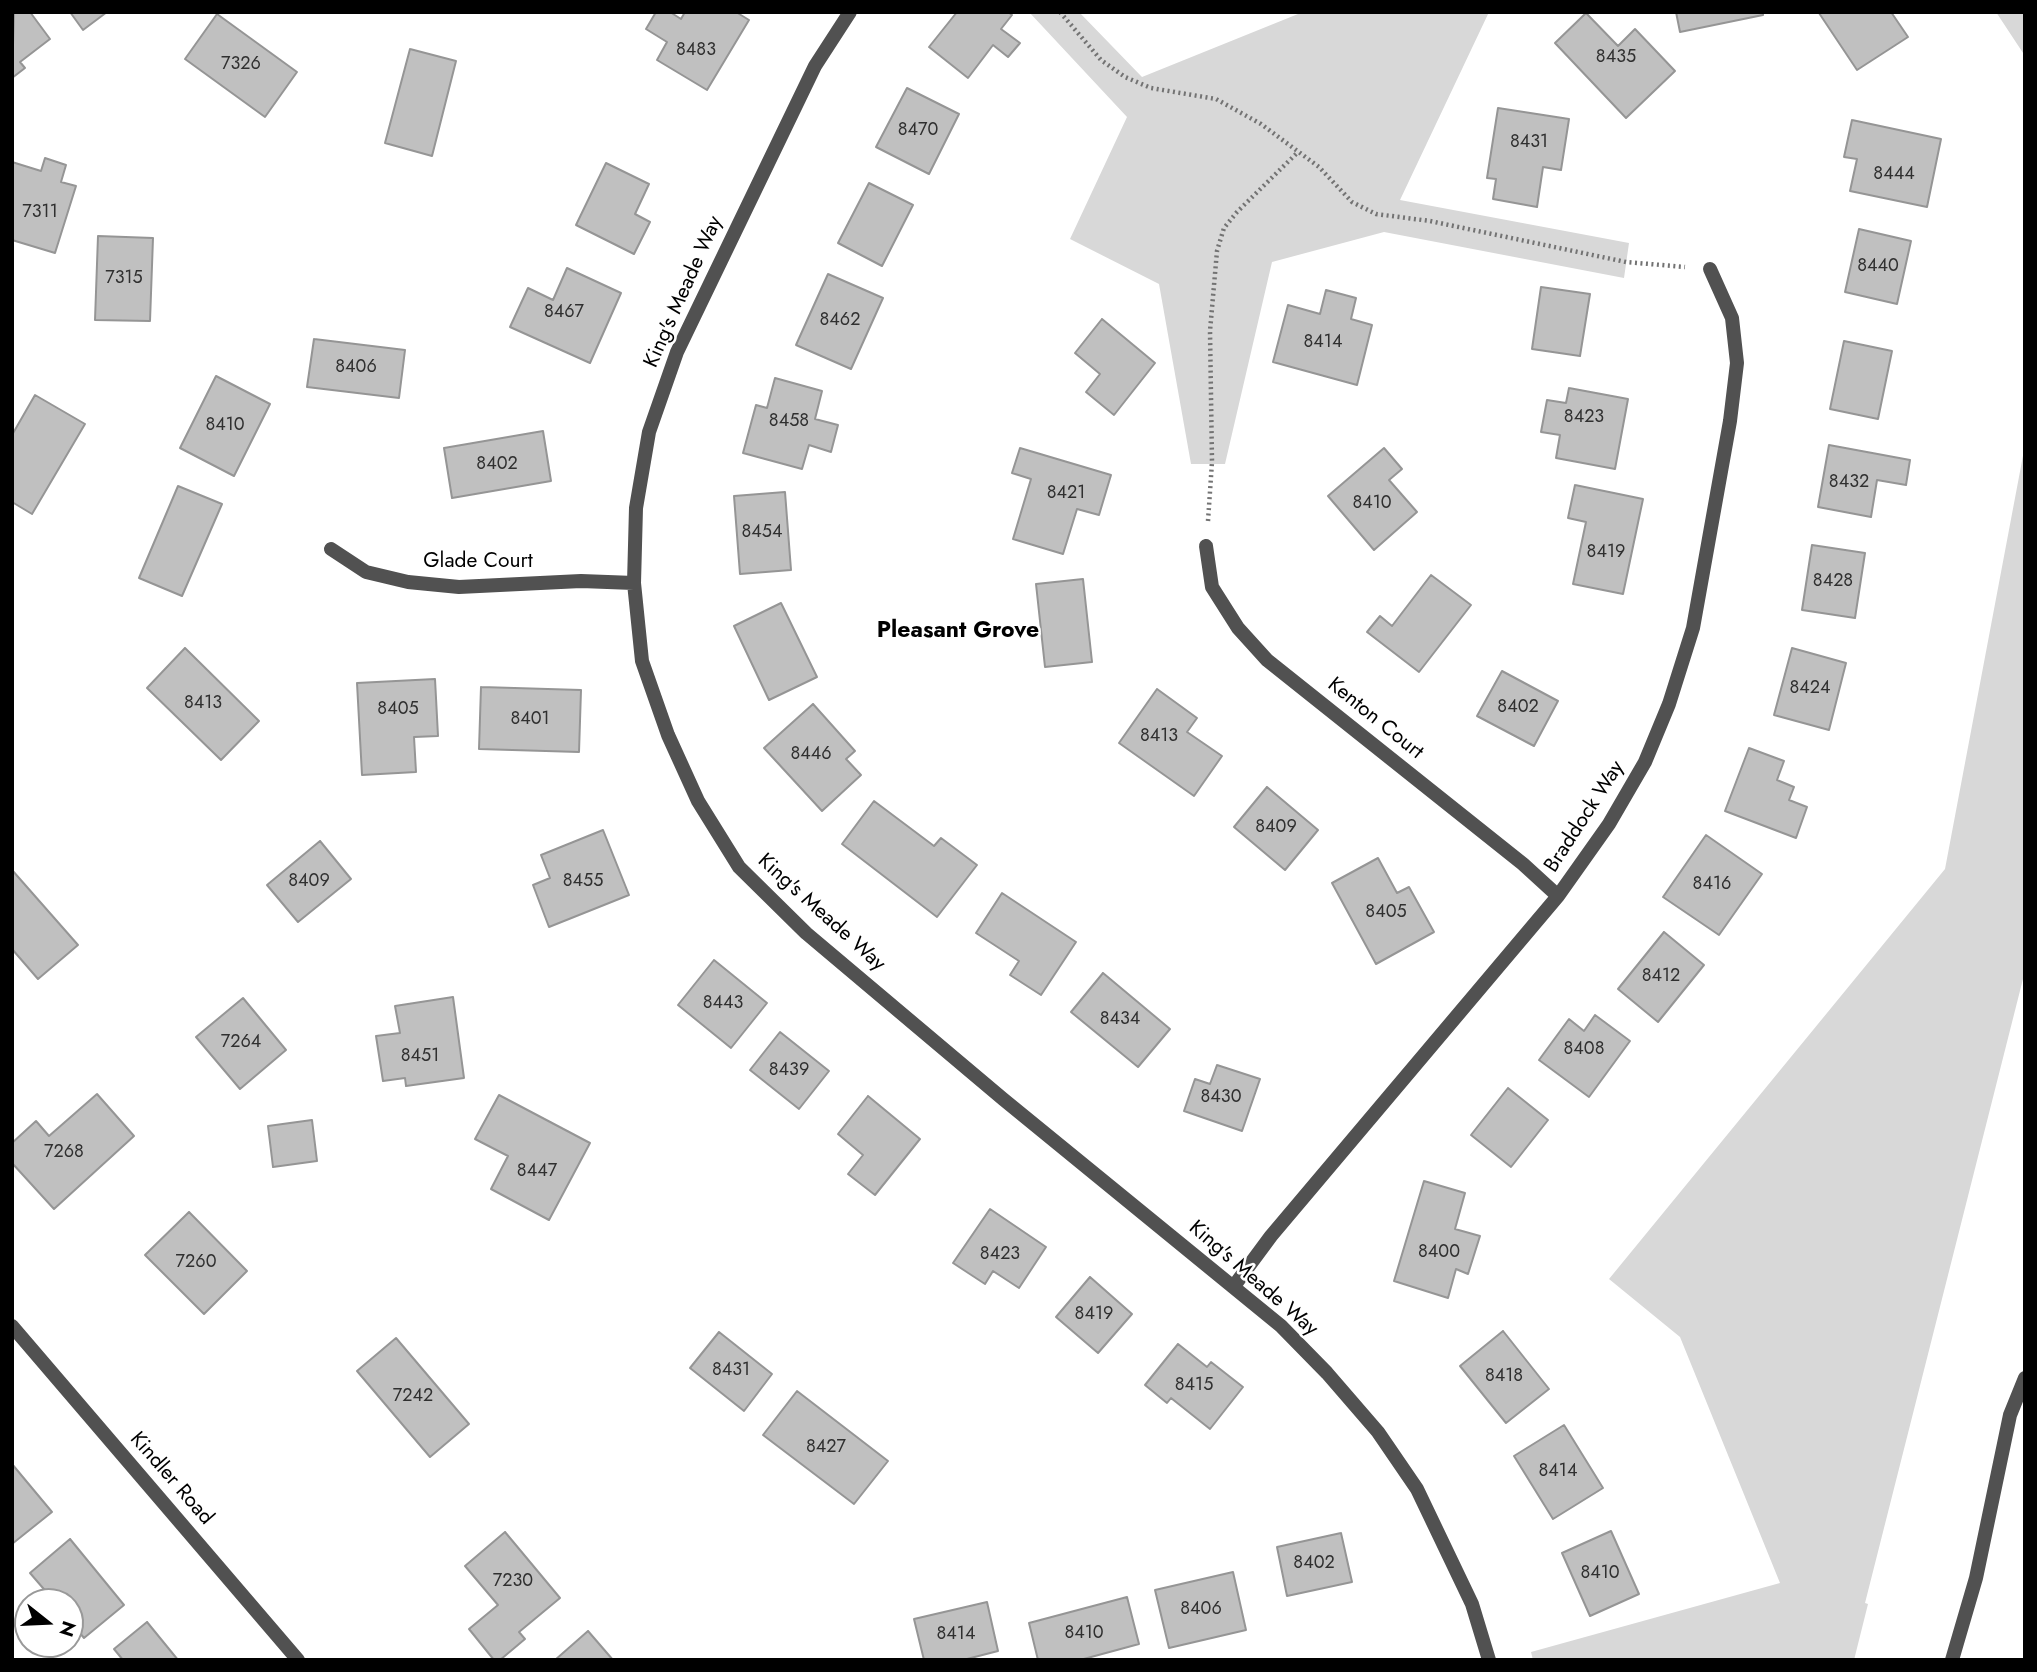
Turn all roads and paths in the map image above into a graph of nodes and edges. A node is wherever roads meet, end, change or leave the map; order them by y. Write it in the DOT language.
graph roads {
  1 [pos="850,12"];
  2 [pos="1060,12"];
  3 [pos="1298,152"];
  4 [pos="1710,269"];
  5 [pos="1206,546"];
  6 [pos="331,549"];
  7 [pos="634,583"];
  8 [pos="1558,896"];
  9 [pos="1234,1286"];
  10 [pos="12,1326"];
  11 [pos="2025,1378"];
  12 [pos="298,1660"];
  13 [pos="1489,1660"];
  14 [pos="1952,1660"];
  1 -- 7 [label="street, King's Meade Way"];
  2 -- 3 [label="path"];
  3 -- 4 [label="path"];
  3 -- 5 [label="path"];
  4 -- 8 [label="street, Braddock Way"];
  5 -- 8 [label="street, Kenton Court"];
  6 -- 7 [label="street, Glade Court"];
  7 -- 9 [label="street, King's Meade Way"];
  8 -- 9 [label="street, Braddock Way"];
  9 -- 13 [label="street, King's Meade Way"];
  10 -- 12 [label="street, Kindler Road"];
  11 -- 14 [label="street"];
}
